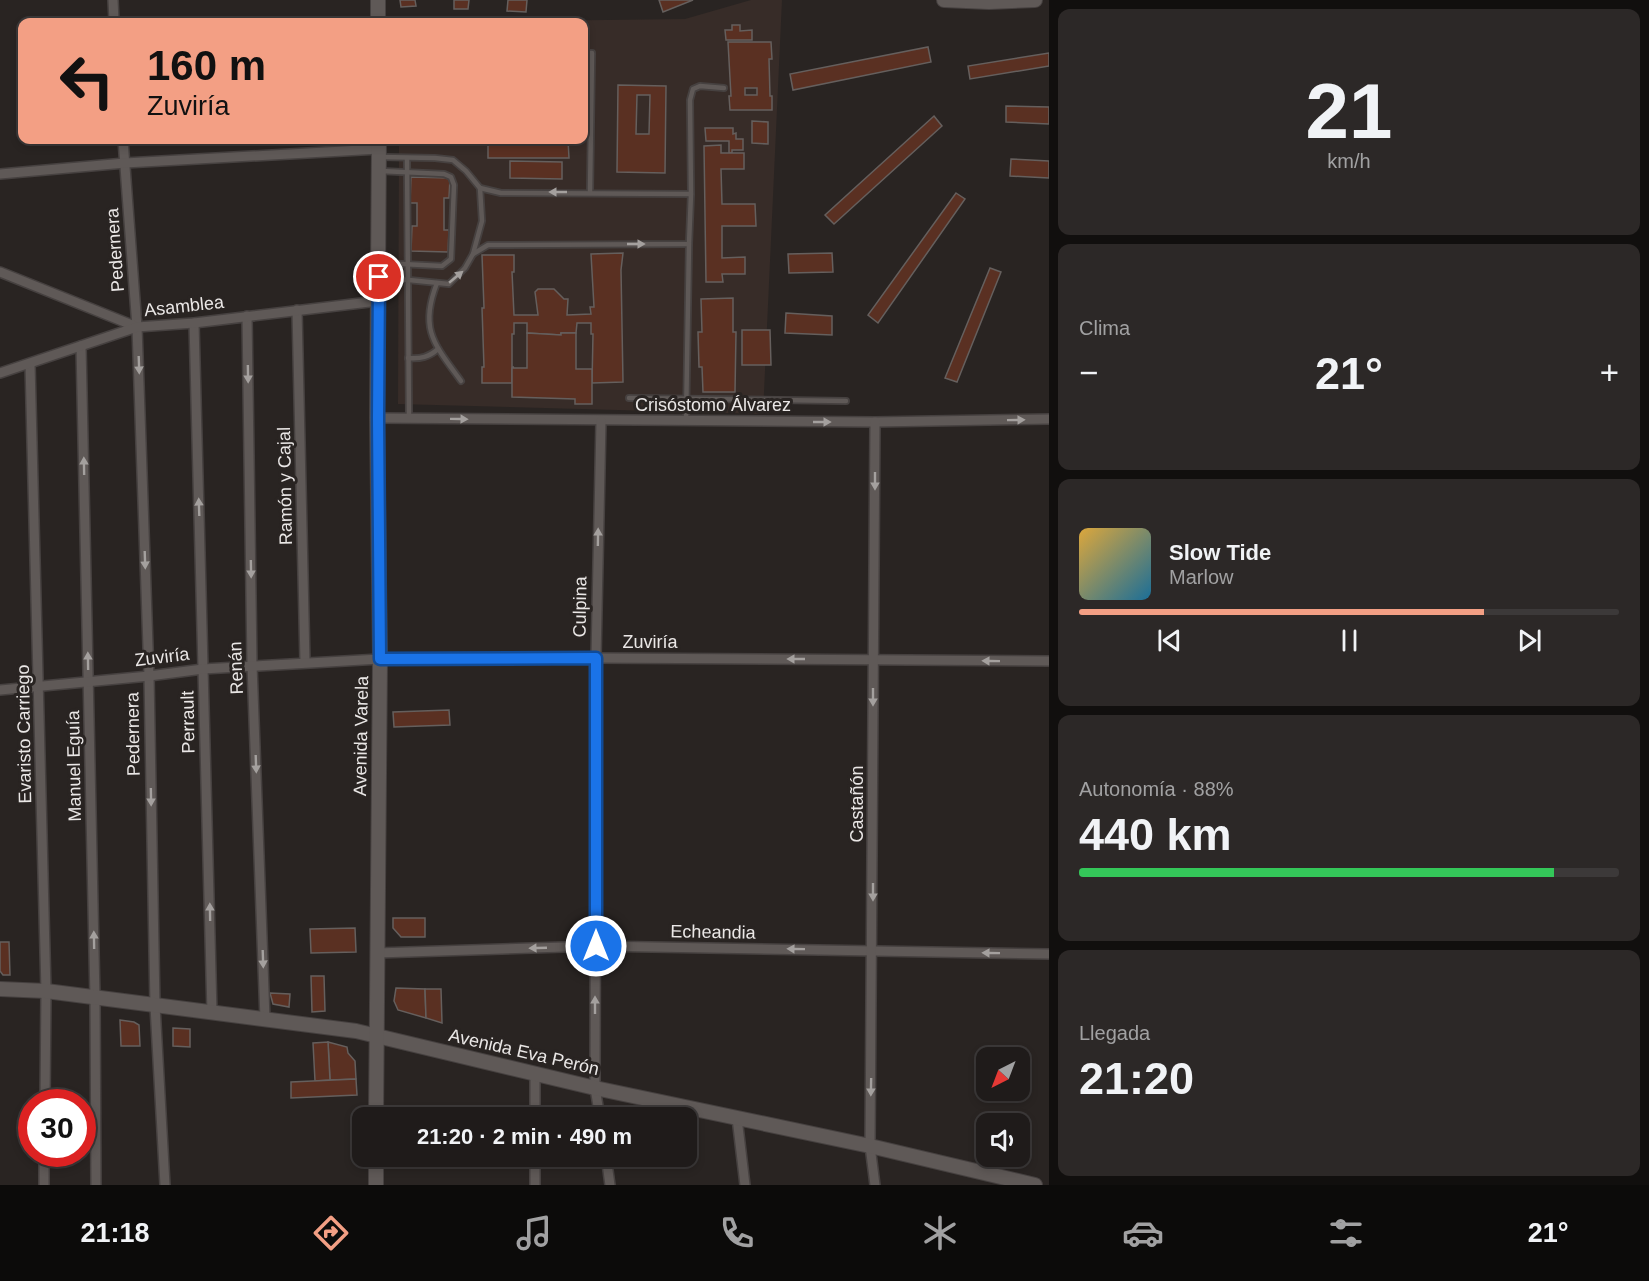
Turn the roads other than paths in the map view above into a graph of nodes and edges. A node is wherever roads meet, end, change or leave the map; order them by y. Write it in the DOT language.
graph roads {
  1 [pos="113,0"];
  2 [pos="378,0"];
  3 [pos="944,0"];
  4 [pos="1035,0"];
  5 [pos="114,18"];
  6 [pos="378,18"];
  7 [pos="588,52"];
  8 [pos="724,88"];
  9 [pos="591,93"];
  10 [pos="123,144"];
  11 [pos="379,154"];
  12 [pos="407,158"];
  13 [pos="125,163"];
  14 [pos="407,172"];
  15 [pos="0,174"];
  16 [pos="480,188"];
  17 [pos="590,192"];
  18 [pos="691,194"];
  19 [pos="689,244"];
  20 [pos="473,254"];
  21 [pos="379,262"];
  22 [pos="408,265"];
  23 [pos="0,272"];
  24 [pos="379,277"];
  25 [pos="408,280"];
  26 [pos="436,283"];
  27 [pos="378,301"];
  28 [pos="297,310"];
  29 [pos="247,316"];
  30 [pos="194,323"];
  31 [pos="137,327"];
  32 [pos="81,346"];
  33 [pos="438,349"];
  34 [pos="408,358"];
  35 [pos="30,364"];
  36 [pos="0,373"];
  37 [pos="461,381"];
  38 [pos="629,398"];
  39 [pos="687,399"];
  40 [pos="846,401"];
  41 [pos="378,418"];
  42 [pos="409,419"];
  43 [pos="1049,419"];
  44 [pos="601,421"];
  45 [pos="686,421"];
  46 [pos="875,423"];
  47 [pos="596,658"];
  48 [pos="380,659"];
  49 [pos="874,660"];
  50 [pos="1049,661"];
  51 [pos="305,662"];
  52 [pos="252,665"];
  53 [pos="203,669"];
  54 [pos="149,676"];
  55 [pos="89,682"];
  56 [pos="39,687"];
  57 [pos="0,690"];
  58 [pos="596,946"];
  59 [pos="873,951"];
  60 [pos="377,953"];
  61 [pos="1049,954"];
  62 [pos="0,989"];
  63 [pos="46,992"];
  64 [pos="95,998"];
  65 [pos="155,1006"];
  66 [pos="212,1012"];
  67 [pos="265,1019"];
  68 [pos="377,1035"];
  69 [pos="535,1073"];
  70 [pos="596,1088"];
  71 [pos="45,1089"];
  72 [pos="376,1107"];
  73 [pos="535,1107"];
  74 [pos="599,1107"];
  75 [pos="737,1118"];
  76 [pos="870,1146"];
  77 [pos="44,1167"];
  78 [pos="376,1167"];
  79 [pos="535,1167"];
  80 [pos="608,1167"];
  81 [pos="44,1185"];
  82 [pos="96,1185"];
  83 [pos="165,1185"];
  84 [pos="376,1185"];
  85 [pos="535,1185"];
  86 [pos="610,1185"];
  87 [pos="745,1185"];
  88 [pos="875,1185"];
  89 [pos="1035,1185"];
  1 -- 5 [label="street"];
  2 -- 6 [label="main road"];
  3 -- 4 [label="main road"];
  7 -- 9 [label="lane"];
  8 -- 18 [label="lane"];
  9 -- 17 [label="lane"];
  10 -- 13 [label="street, Pedernera"];
  11 -- 12 [label="lane"];
  11 -- 13 [label="street"];
  11 -- 14 [label="lane"];
  11 -- 21 [label="main road, Avenida Varela"];
  12 -- 14 [label="lane"];
  12 -- 16 [label="lane"];
  13 -- 15 [label="street"];
  13 -- 31 [label="street, Pedernera"];
  14 -- 22 [label="lane"];
  14 -- 22 [label="lane"];
  17 -- 16 [label="lane, one-way"];
  16 -- 20 [label="lane"];
  17 -- 18 [label="lane"];
  18 -- 19 [label="lane"];
  20 -- 19 [label="lane, one-way"];
  19 -- 39 [label="lane"];
  26 -- 20 [label="lane, one-way"];
  21 -- 22 [label="lane"];
  21 -- 24 [label="main road, Avenida Varela"];
  22 -- 25 [label="lane"];
  23 -- 31 [label="street"];
  24 -- 25 [label="lane"];
  24 -- 27 [label="main road, Avenida Varela"];
  25 -- 26 [label="lane"];
  25 -- 34 [label="lane"];
  26 -- 33 [label="lane"];
  27 -- 28 [label="street, Asamblea"];
  27 -- 41 [label="main road, Avenida Varela"];
  28 -- 29 [label="street, Asamblea"];
  28 -- 51 [label="street, Ramón y Cajal"];
  29 -- 30 [label="street, Asamblea"];
  29 -- 52 [label="street, Renán, one-way"];
  30 -- 31 [label="street, Asamblea"];
  53 -- 30 [label="street, Perrault, one-way"];
  31 -- 32 [label="street, Asamblea"];
  31 -- 54 [label="street, Pedernera, one-way"];
  32 -- 35 [label="street, Asamblea"];
  55 -- 32 [label="street, Manuel Eguía, one-way"];
  33 -- 34 [label="lane"];
  33 -- 37 [label="lane"];
  34 -- 42 [label="lane"];
  35 -- 36 [label="street, Asamblea"];
  35 -- 56 [label="street, Evaristo Carriego"];
  38 -- 39 [label="lane"];
  39 -- 40 [label="lane"];
  39 -- 45 [label="lane"];
  41 -- 42 [label="street, Crisóstomo Álvarez"];
  41 -- 48 [label="main road, Avenida Varela"];
  42 -- 44 [label="street, Crisóstomo Álvarez, one-way"];
  46 -- 43 [label="street, Crisóstomo Álvarez, one-way"];
  44 -- 45 [label="street, Crisóstomo Álvarez"];
  47 -- 44 [label="street, Culpina, one-way"];
  45 -- 46 [label="street, Crisóstomo Álvarez, one-way"];
  46 -- 49 [label="street, Castañón, one-way"];
  47 -- 48 [label="street, Zuviría"];
  49 -- 47 [label="street, Zuviría, one-way"];
  47 -- 58 [label="street, Culpina"];
  48 -- 51 [label="street, Zuviría"];
  48 -- 60 [label="main road, Avenida Varela"];
  50 -- 49 [label="street, Zuviría, one-way"];
  49 -- 59 [label="street, Castañón, one-way"];
  51 -- 52 [label="street, Zuviría"];
  52 -- 53 [label="street, Zuviría"];
  52 -- 67 [label="street, Renán, one-way"];
  53 -- 54 [label="street, Zuviría"];
  66 -- 53 [label="street, Perrault, one-way"];
  54 -- 55 [label="street, Zuviría"];
  54 -- 65 [label="street, Pedernera, one-way"];
  55 -- 56 [label="street, Zuviría"];
  64 -- 55 [label="street, Manuel Eguía, one-way"];
  56 -- 57 [label="street, Zuviría"];
  56 -- 63 [label="street, Evaristo Carriego"];
  59 -- 58 [label="street, Echeandia, one-way"];
  58 -- 60 [label="street, Echeandia, one-way"];
  70 -- 58 [label="street, Culpina, one-way"];
  61 -- 59 [label="street, Echeandia, one-way"];
  59 -- 76 [label="street, Castañón, one-way"];
  60 -- 68 [label="main road, Avenida Varela"];
  62 -- 63 [label="main road, Avenida Eva Perón"];
  63 -- 64 [label="main road, Avenida Eva Perón"];
  63 -- 71 [label="street, Evaristo Carriego"];
  64 -- 65 [label="main road, Avenida Eva Perón"];
  64 -- 82 [label="street, Manuel Eguía"];
  65 -- 66 [label="main road, Avenida Eva Perón"];
  65 -- 83 [label="street, Pedernera"];
  66 -- 67 [label="main road, Avenida Eva Perón"];
  67 -- 68 [label="main road, Avenida Eva Perón"];
  68 -- 69 [label="main road, Avenida Eva Perón"];
  68 -- 72 [label="main road, Avenida Varela"];
  69 -- 70 [label="main road, Avenida Eva Perón"];
  69 -- 73 [label="street"];
  70 -- 74 [label="street, Culpina"];
  70 -- 75 [label="main road, Avenida Eva Perón"];
  75 -- 76 [label="main road, Avenida Eva Perón"];
  75 -- 87 [label="street"];
  76 -- 88 [label="street, Castañón"];
  76 -- 89 [label="main road, Avenida Eva Perón"];
  77 -- 81 [label="street"];
  78 -- 84 [label="main road"];
  79 -- 85 [label="street"];
  80 -- 86 [label="street"];
}
